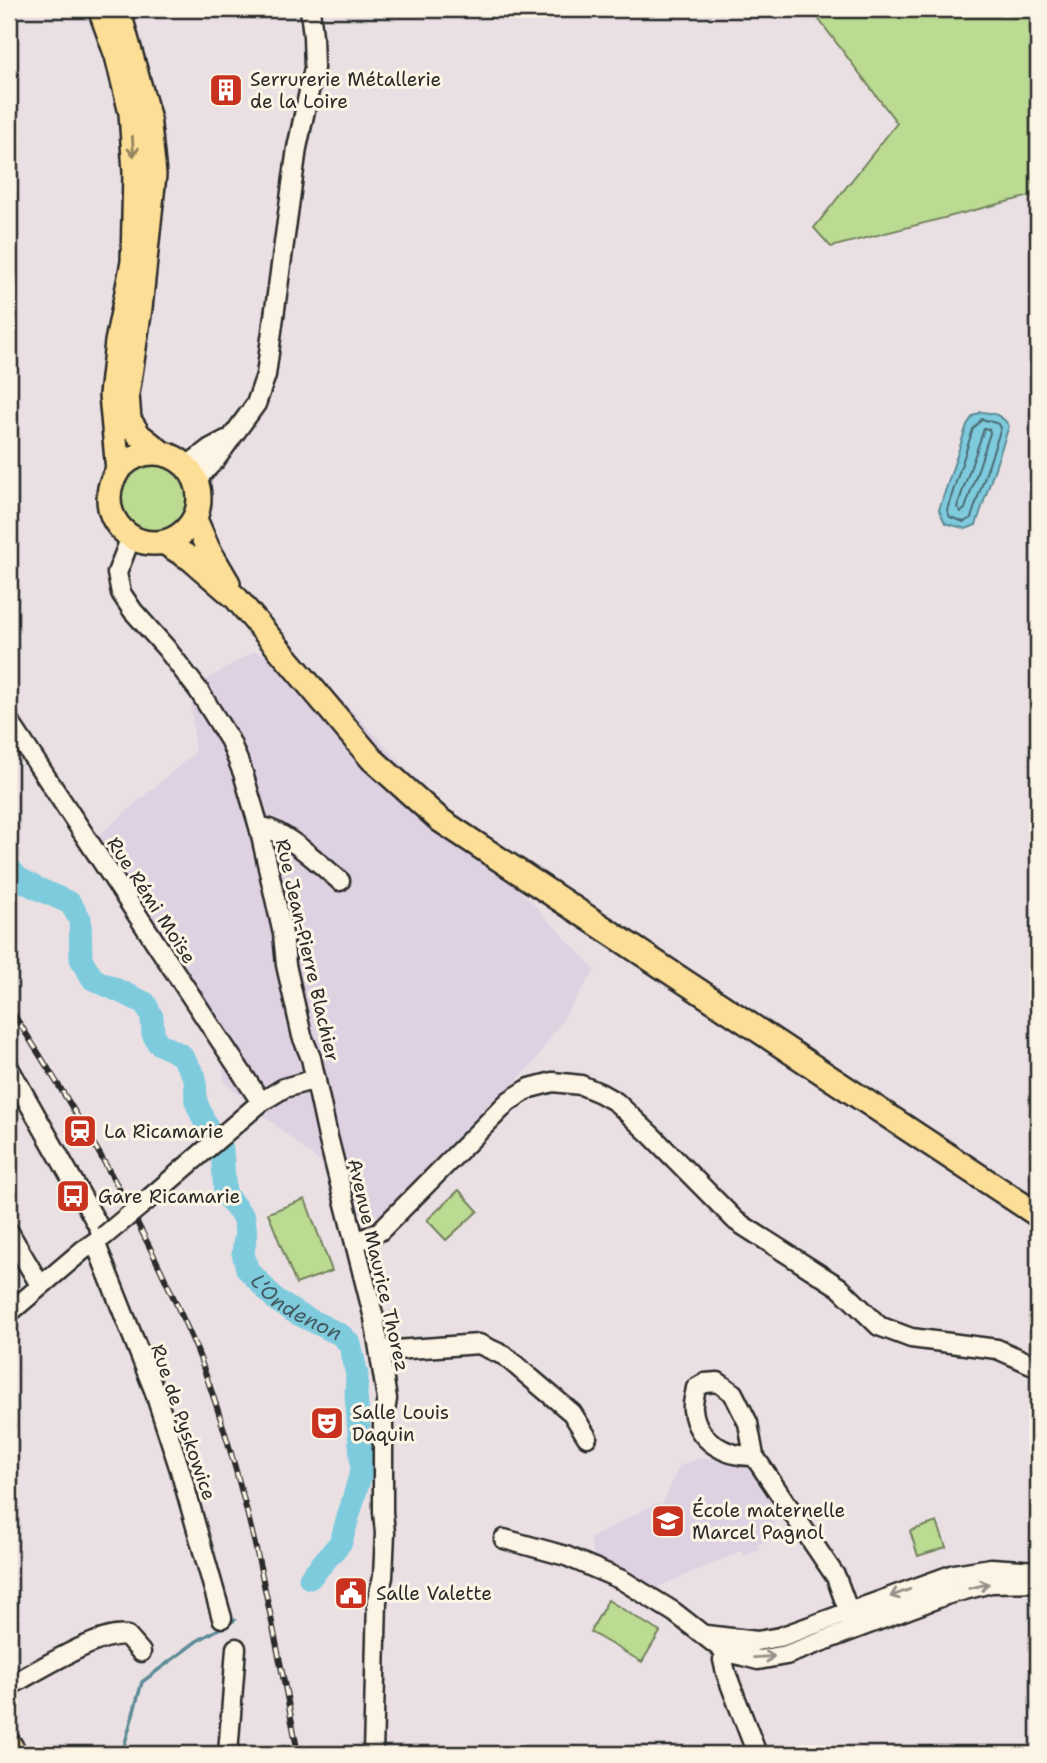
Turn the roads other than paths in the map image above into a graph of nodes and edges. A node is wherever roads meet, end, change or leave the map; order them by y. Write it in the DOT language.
graph roads {
  1 [pos="100,9"];
  2 [pos="117,9"];
  3 [pos="310,9"];
  4 [pos="162,453"];
  5 [pos="118,471"];
  6 [pos="191,473"];
  7 [pos="195,519"];
  8 [pos="131,537"];
  9 [pos="164,543"];
  10 [pos="236,598"];
  11 [pos="9,721"];
  12 [pos="259,827"];
  13 [pos="340,881"];
  14 [pos="9,1068"];
  15 [pos="316,1079"];
  16 [pos="261,1102"];
  17 [pos="1038,1215"];
  18 [pos="9,1232"];
  19 [pos="100,1239"];
  20 [pos="355,1243"];
  21 [pos="40,1285"];
  22 [pos="9,1313"];
  23 [pos="381,1351"];
  24 [pos="1038,1367"];
  25 [pos="587,1437"];
  26 [pos="754,1456"];
  27 [pos="505,1539"];
  28 [pos="1038,1571"];
  29 [pos="1038,1582"];
  30 [pos="849,1612"];
  31 [pos="222,1618"];
  32 [pos="855,1629"];
  33 [pos="725,1645"];
  34 [pos="236,1648"];
  35 [pos="141,1652"];
  36 [pos="9,1686"];
  37 [pos="9,1744"];
  38 [pos="754,1746"];
  39 [pos="15,1754"];
  40 [pos="228,1754"];
  41 [pos="373,1754"];
  1 -- 5 [label="main road, one-way"];
  2 -- 4 [label="main road"];
  3 -- 6 [label="street"];
  4 -- 5 [label="main road"];
  4 -- 6 [label="main road"];
  5 -- 8 [label="main road"];
  6 -- 7 [label="main road"];
  7 -- 9 [label="main road"];
  7 -- 10 [label="main road"];
  8 -- 9 [label="main road"];
  8 -- 12 [label="street, Rue Jean-Pierre Blachier"];
  9 -- 10 [label="main road"];
  10 -- 17 [label="main road"];
  11 -- 16 [label="street, Rue Rémi Moïse"];
  12 -- 13 [label="street, Rue Jean-Pierre Blachier"];
  12 -- 15 [label="street, Rue Jean-Pierre Blachier"];
  14 -- 19 [label="street, Rue de Pyskowice"];
  15 -- 16 [label="street, Rue Jean-Pierre Blachier"];
  15 -- 20 [label="street, Avenue Maurice Thorez"];
  16 -- 19 [label="street, Rue Jean-Pierre Blachier, bridge"];
  18 -- 21 [label="street"];
  19 -- 21 [label="street, Rue Jean-Pierre Blachier"];
  19 -- 31 [label="street, Rue de Pyskowice"];
  20 -- 23 [label="street, Avenue Maurice Thorez"];
  20 -- 24 [label="street"];
  21 -- 22 [label="street, Rue Jean-Pierre Blachier"];
  23 -- 25 [label="street"];
  23 -- 41 [label="street, Avenue Maurice Thorez"];
  26 -- 30 [label="street"];
  27 -- 33 [label="street"];
  28 -- 30 [label="street, one-way"];
  32 -- 29 [label="street, one-way"];
  30 -- 32 [label="street"];
  30 -- 33 [label="street"];
  33 -- 32 [label="street, one-way"];
  33 -- 38 [label="street"];
  34 -- 40 [label="street"];
  35 -- 36 [label="street"];
  37 -- 39 [label="main road"];
}
